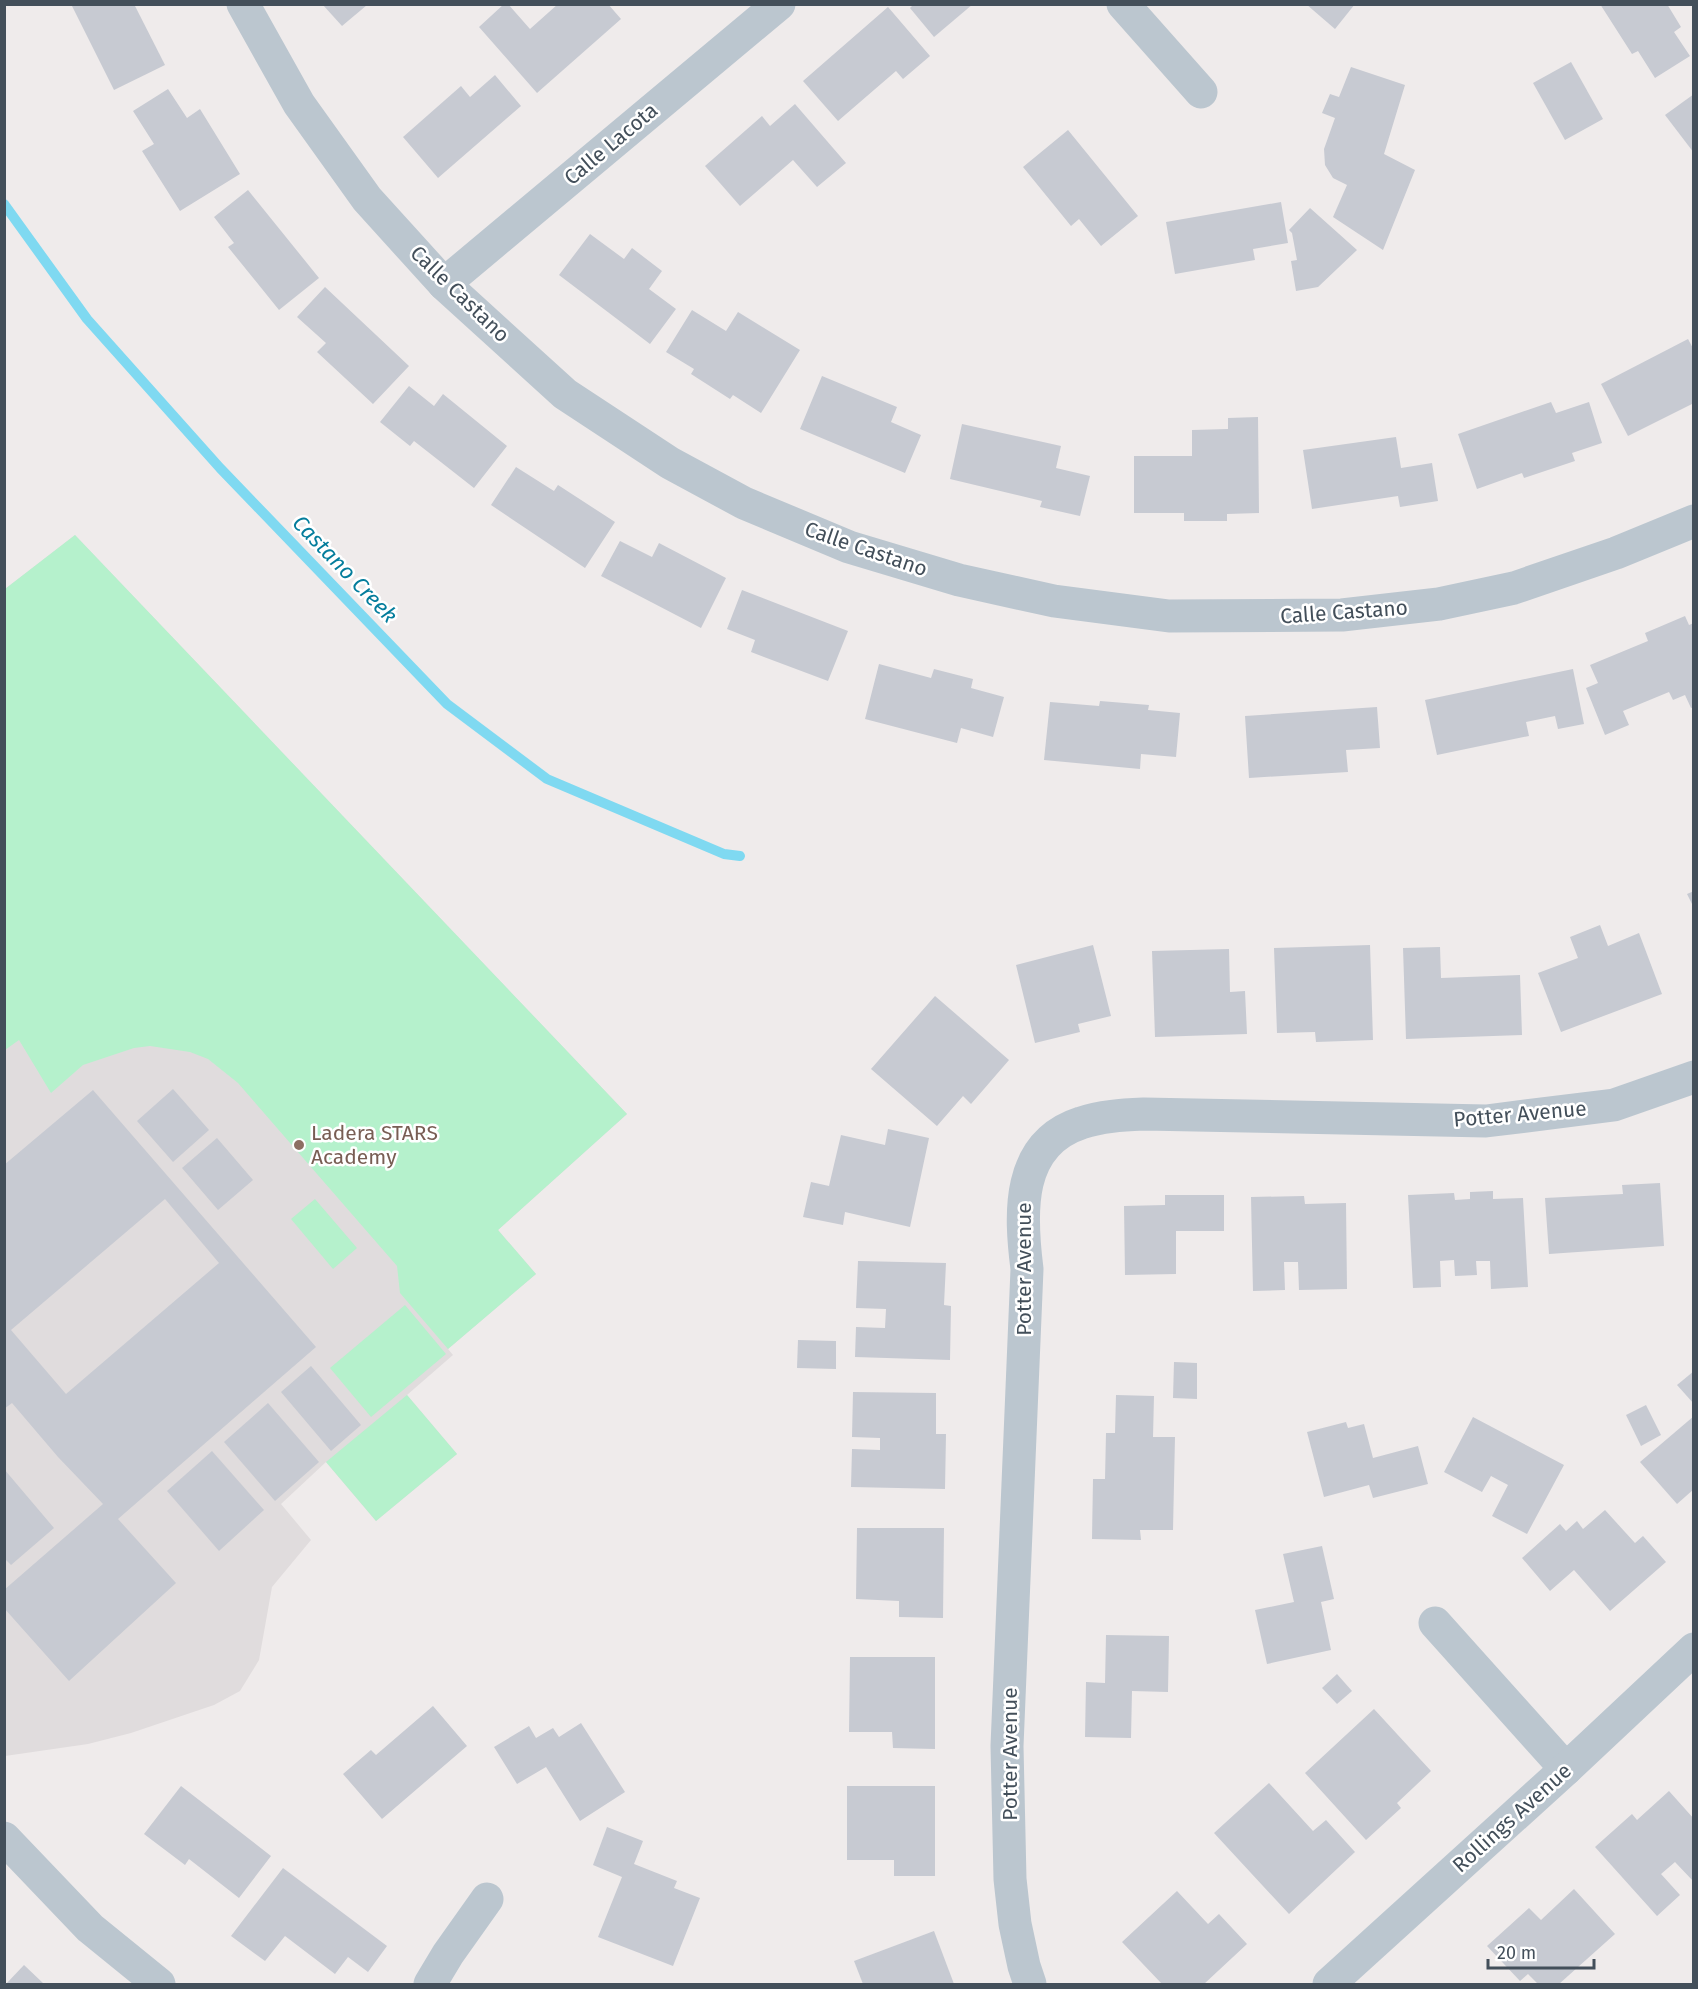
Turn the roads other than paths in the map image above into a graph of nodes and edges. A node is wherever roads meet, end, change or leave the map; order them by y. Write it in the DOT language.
graph roads {
  1 [pos="243,4"];
  2 [pos="779,4"];
  3 [pos="1123,4"];
  4 [pos="1201,92"];
  5 [pos="444,284"];
  6 [pos="1694,521"];
  7 [pos="1694,1077"];
  8 [pos="1435,1623"];
  9 [pos="1694,1649"];
  10 [pos="1566,1769"];
  11 [pos="4,1838"];
  12 [pos="487,1899"];
  13 [pos="159,1984"];
  14 [pos="430,1984"];
  15 [pos="1030,1984"];
  16 [pos="1329,1984"];
  1 -- 5 [label="street, Calle Castano"];
  2 -- 5 [label="street, Calle Lacota"];
  3 -- 4 [label="street"];
  5 -- 6 [label="street, Calle Castano"];
  7 -- 15 [label="street, Potter Avenue"];
  8 -- 10 [label="street"];
  9 -- 10 [label="street, Rollings Avenue"];
  10 -- 16 [label="street, Rollings Avenue"];
  11 -- 13 [label="street"];
  12 -- 14 [label="street"];
}
